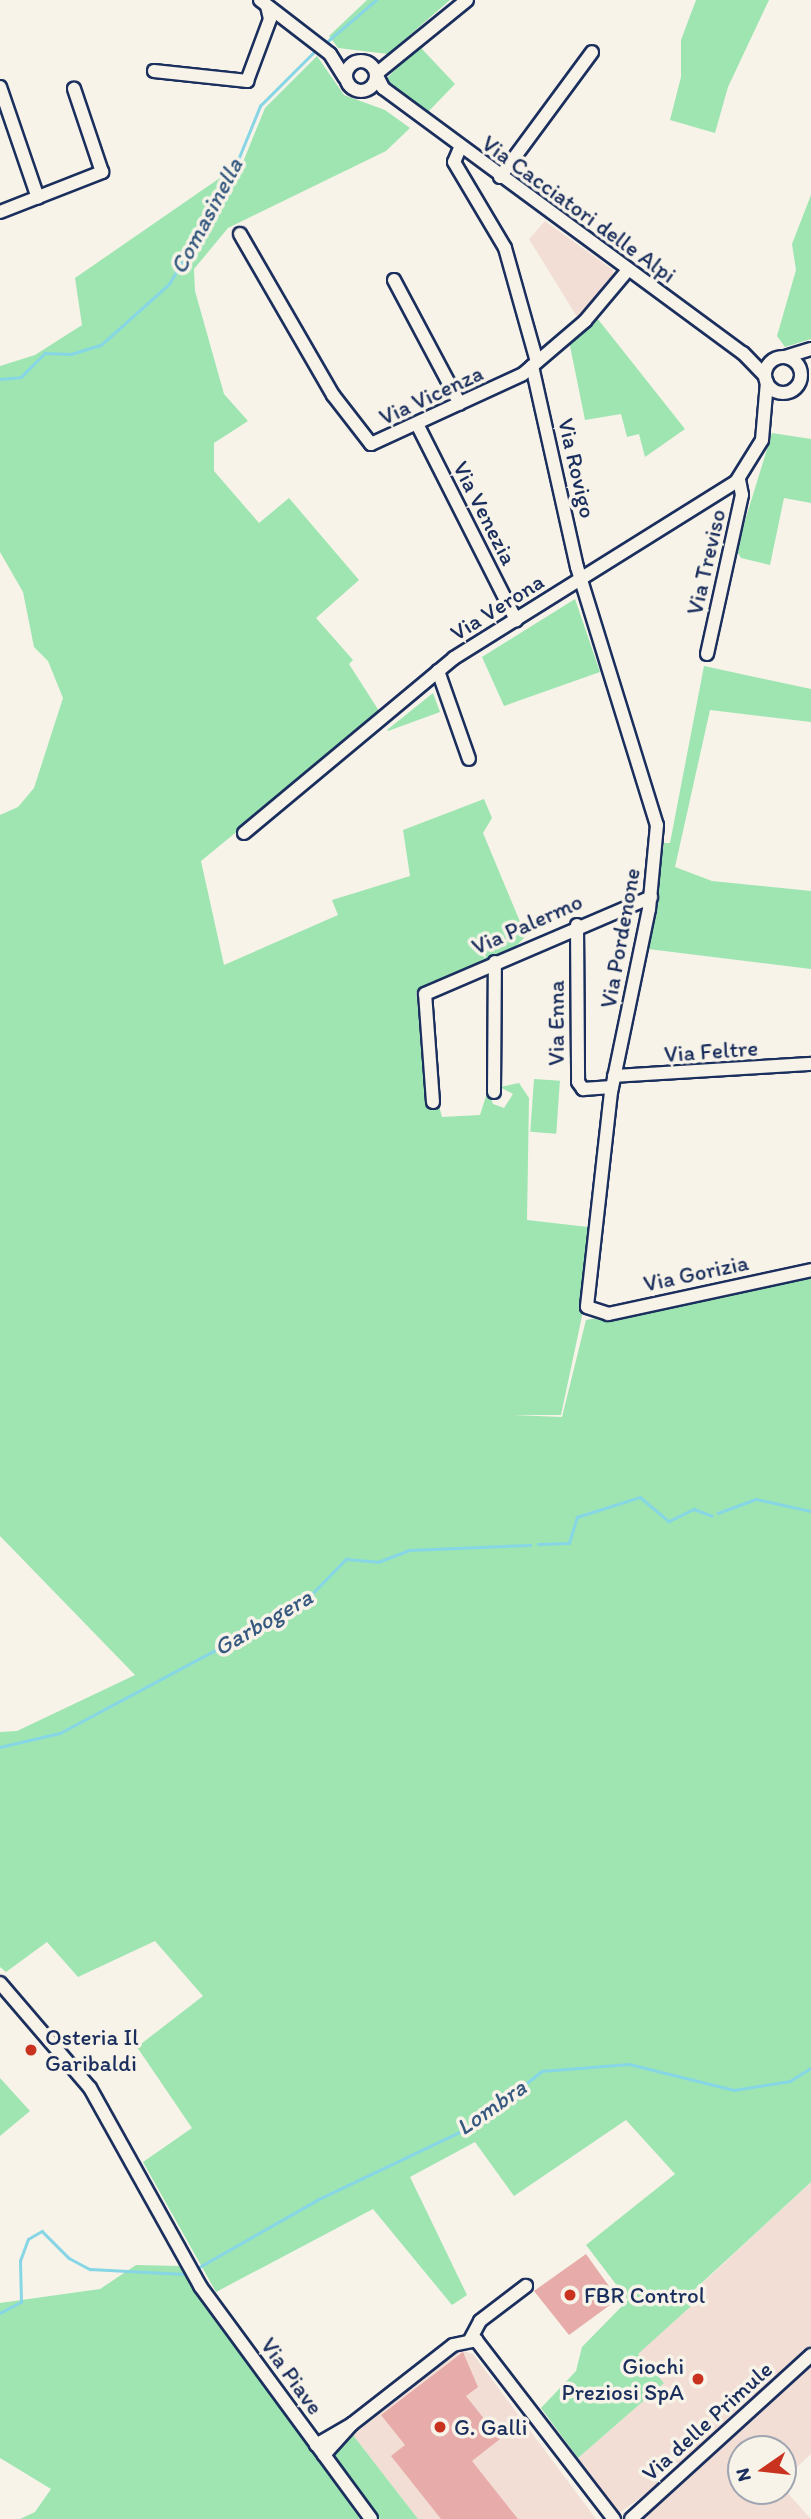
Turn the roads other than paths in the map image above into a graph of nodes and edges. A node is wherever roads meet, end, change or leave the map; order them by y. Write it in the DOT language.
graph roads {
  1 [pos="467,0"];
  2 [pos="264,3"];
  3 [pos="288,22"];
  4 [pos="263,45"];
  5 [pos="592,52"];
  6 [pos="330,54"];
  7 [pos="394,61"];
  8 [pos="362,62"];
  9 [pos="154,71"];
  10 [pos="376,74"];
  11 [pos="345,78"];
  12 [pos="0,87"];
  13 [pos="74,89"];
  14 [pos="362,91"];
  15 [pos="391,98"];
  16 [pos="460,148"];
  17 [pos="500,177"];
  18 [pos="38,198"];
  19 [pos="0,212"];
  20 [pos="240,234"];
  21 [pos="628,270"];
  22 [pos="394,280"];
  23 [pos="811,349"];
  24 [pos="744,353"];
  25 [pos="811,357"];
  26 [pos="781,358"];
  27 [pos="534,364"];
  28 [pos="801,377"];
  29 [pos="766,379"];
  30 [pos="789,392"];
  31 [pos="460,404"];
  32 [pos="766,422"];
  33 [pos="417,424"];
  34 [pos="739,479"];
  35 [pos="582,579"];
  36 [pos="516,620"];
  37 [pos="706,654"];
  38 [pos="438,671"];
  39 [pos="469,759"];
  40 [pos="244,833"];
  41 [pos="651,897"];
  42 [pos="577,925"];
  43 [pos="495,962"];
  44 [pos="811,1064"];
  45 [pos="613,1082"];
  46 [pos="494,1092"];
  47 [pos="433,1102"];
  48 [pos="811,1270"];
  49 [pos="590,1312"];
  50 [pos="0,1983"];
  51 [pos="526,2286"];
  52 [pos="470,2340"];
  53 [pos="811,2355"];
  54 [pos="320,2450"];
  55 [pos="371,2519"];
  56 [pos="614,2519"];
  57 [pos="631,2519"];
  1 -- 7 [label="street"];
  2 -- 3 [label="street, Via Cacciatori delle Alpi"];
  2 -- 4 [label="street"];
  3 -- 4 [label="street"];
  3 -- 6 [label="street, Via Cacciatori delle Alpi"];
  4 -- 9 [label="street"];
  5 -- 17 [label="street"];
  6 -- 8 [label="street, Via Cacciatori delle Alpi"];
  6 -- 11 [label="street, Via Cacciatori delle Alpi"];
  7 -- 8 [label="street"];
  7 -- 10 [label="street"];
  8 -- 10 [label="street, Via Cacciatori delle Alpi"];
  8 -- 11 [label="street"];
  10 -- 14 [label="street"];
  10 -- 15 [label="street, Via Cacciatori delle Alpi"];
  11 -- 14 [label="street, Via Cacciatori delle Alpi"];
  12 -- 18 [label="street"];
  13 -- 18 [label="street"];
  14 -- 15 [label="street, Via Cacciatori delle Alpi"];
  15 -- 16 [label="street, Via Cacciatori delle Alpi"];
  16 -- 17 [label="street, Via Cacciatori delle Alpi"];
  16 -- 27 [label="street, Via Rovigo"];
  17 -- 21 [label="street, Via Cacciatori delle Alpi"];
  18 -- 19 [label="street"];
  20 -- 33 [label="street, Via Vicenza"];
  21 -- 24 [label="street, Via Cacciatori delle Alpi"];
  21 -- 27 [label="street, Via Vicenza"];
  22 -- 31 [label="street"];
  23 -- 26 [label="street"];
  24 -- 26 [label="street, Via Cacciatori delle Alpi"];
  24 -- 29 [label="street, Via Cacciatori delle Alpi"];
  25 -- 28 [label="street"];
  26 -- 28 [label="street"];
  26 -- 29 [label="street"];
  27 -- 31 [label="street, Via Vicenza"];
  27 -- 35 [label="street, Via Rovigo"];
  28 -- 30 [label="street"];
  29 -- 30 [label="street, Via Cacciatori delle Alpi"];
  29 -- 32 [label="street, Via Verona"];
  30 -- 32 [label="street, Via Verona"];
  31 -- 33 [label="street, Via Vicenza"];
  32 -- 34 [label="street, Via Verona"];
  33 -- 36 [label="street, Via Venezia"];
  34 -- 35 [label="street, Via Verona"];
  34 -- 37 [label="street, Via Treviso"];
  35 -- 36 [label="street, Via Verona"];
  35 -- 41 [label="street, Via Pordenone"];
  36 -- 38 [label="street, Via Verona"];
  38 -- 39 [label="street"];
  38 -- 40 [label="street, Via Verona"];
  41 -- 42 [label="street, Via Palermo"];
  41 -- 45 [label="street, Via Pordenone"];
  42 -- 43 [label="street, Via Palermo"];
  42 -- 45 [label="street, Via Enna"];
  43 -- 46 [label="street"];
  43 -- 47 [label="street, Via Palermo"];
  44 -- 45 [label="street, Via Feltre"];
  45 -- 49 [label="street, Via Pordenone"];
  48 -- 49 [label="street, Via Gorizia"];
  50 -- 54 [label="street, Via Piave"];
  51 -- 52 [label="street"];
  52 -- 54 [label="street"];
  52 -- 56 [label="street"];
  53 -- 57 [label="street, Via delle Primule"];
  54 -- 55 [label="street, Via Piave"];
}
